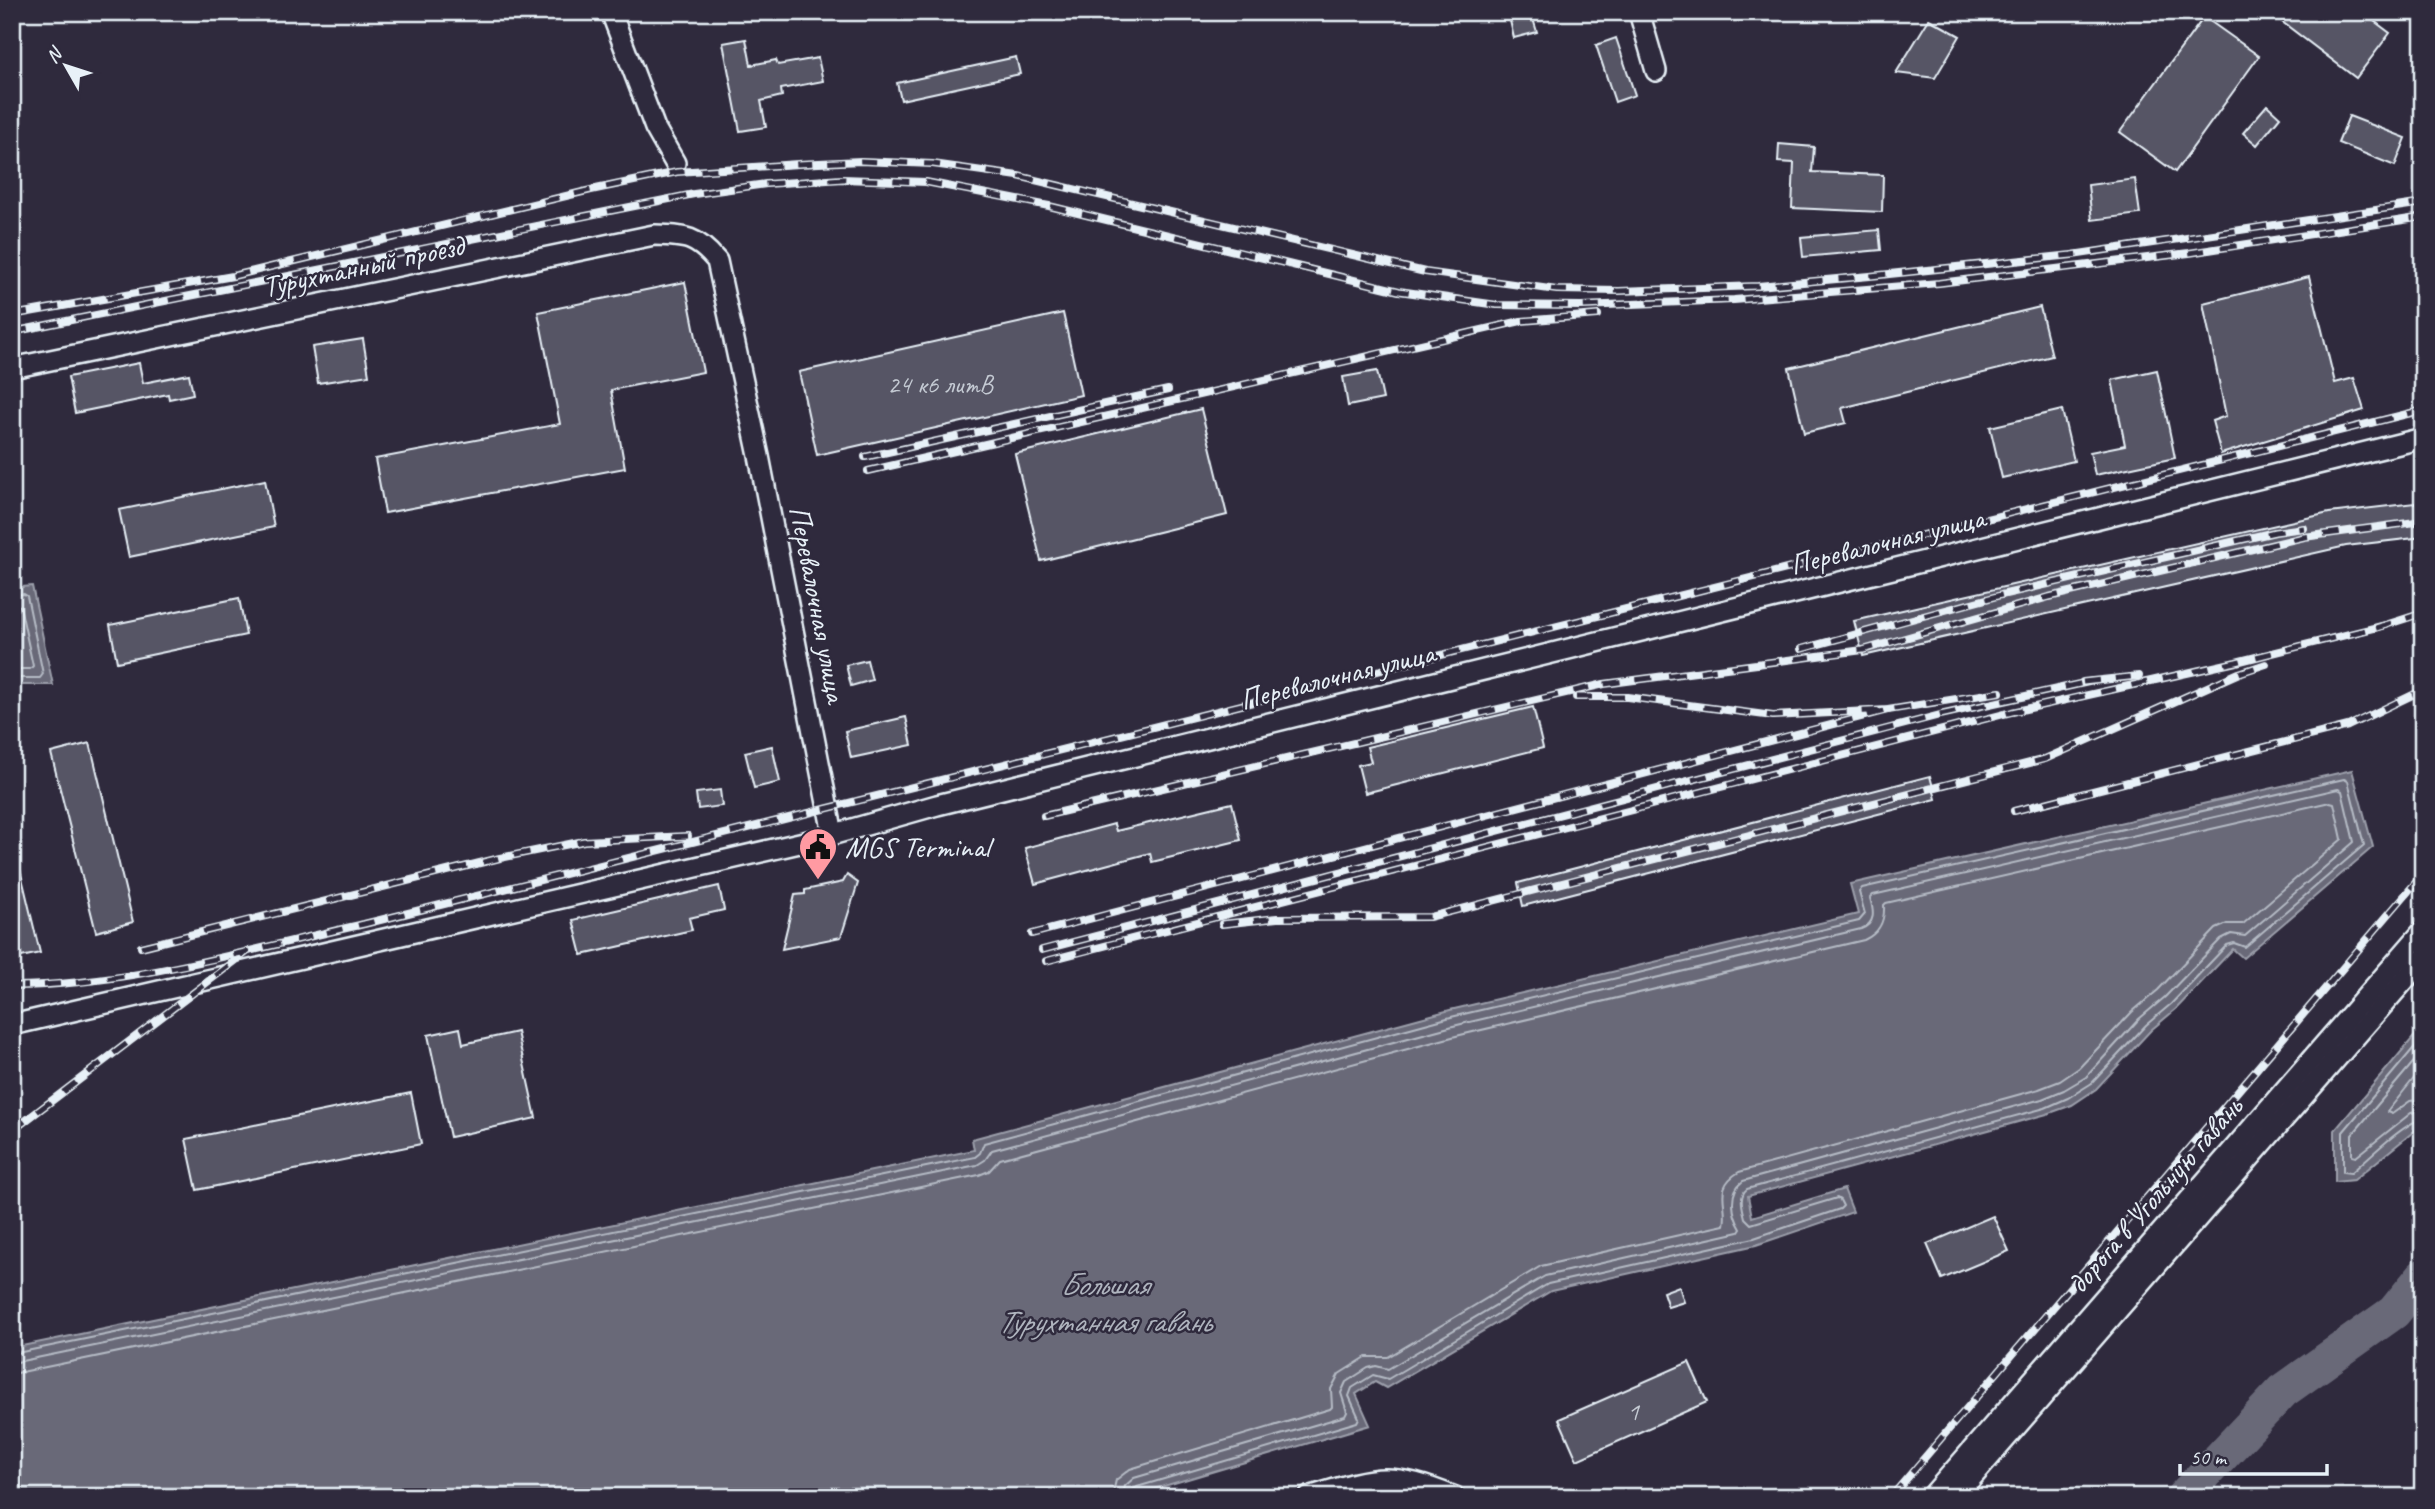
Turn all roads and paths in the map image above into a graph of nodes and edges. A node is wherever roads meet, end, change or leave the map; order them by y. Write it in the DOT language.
graph roads {
  1 [pos="611,12"];
  2 [pos="1639,12"];
  3 [pos="1657,71"];
  4 [pos="675,163"];
  5 [pos="718,261"];
  6 [pos="12,368"];
  7 [pos="2423,438"];
  8 [pos="833,834"];
  9 [pos="2423,931"];
  10 [pos="2423,959"];
  11 [pos="12,1025"];
  12 [pos="1310,1497"];
  13 [pos="1455,1497"];
  14 [pos="1931,1497"];
  15 [pos="1955,1497"];
  1 -- 4 [label="street"];
  2 -- 3 [label="street"];
  5 -- 6 [label="street, Турухтанный проезд"];
  5 -- 8 [label="street, Перевалочная улица"];
  7 -- 8 [label="street, Перевалочная улица"];
  8 -- 11 [label="street"];
  9 -- 14 [label="street, дорога в Угольную гавань"];
  10 -- 15 [label="street, дорога в Угольную гавань"];
  12 -- 13 [label="street"];
}
